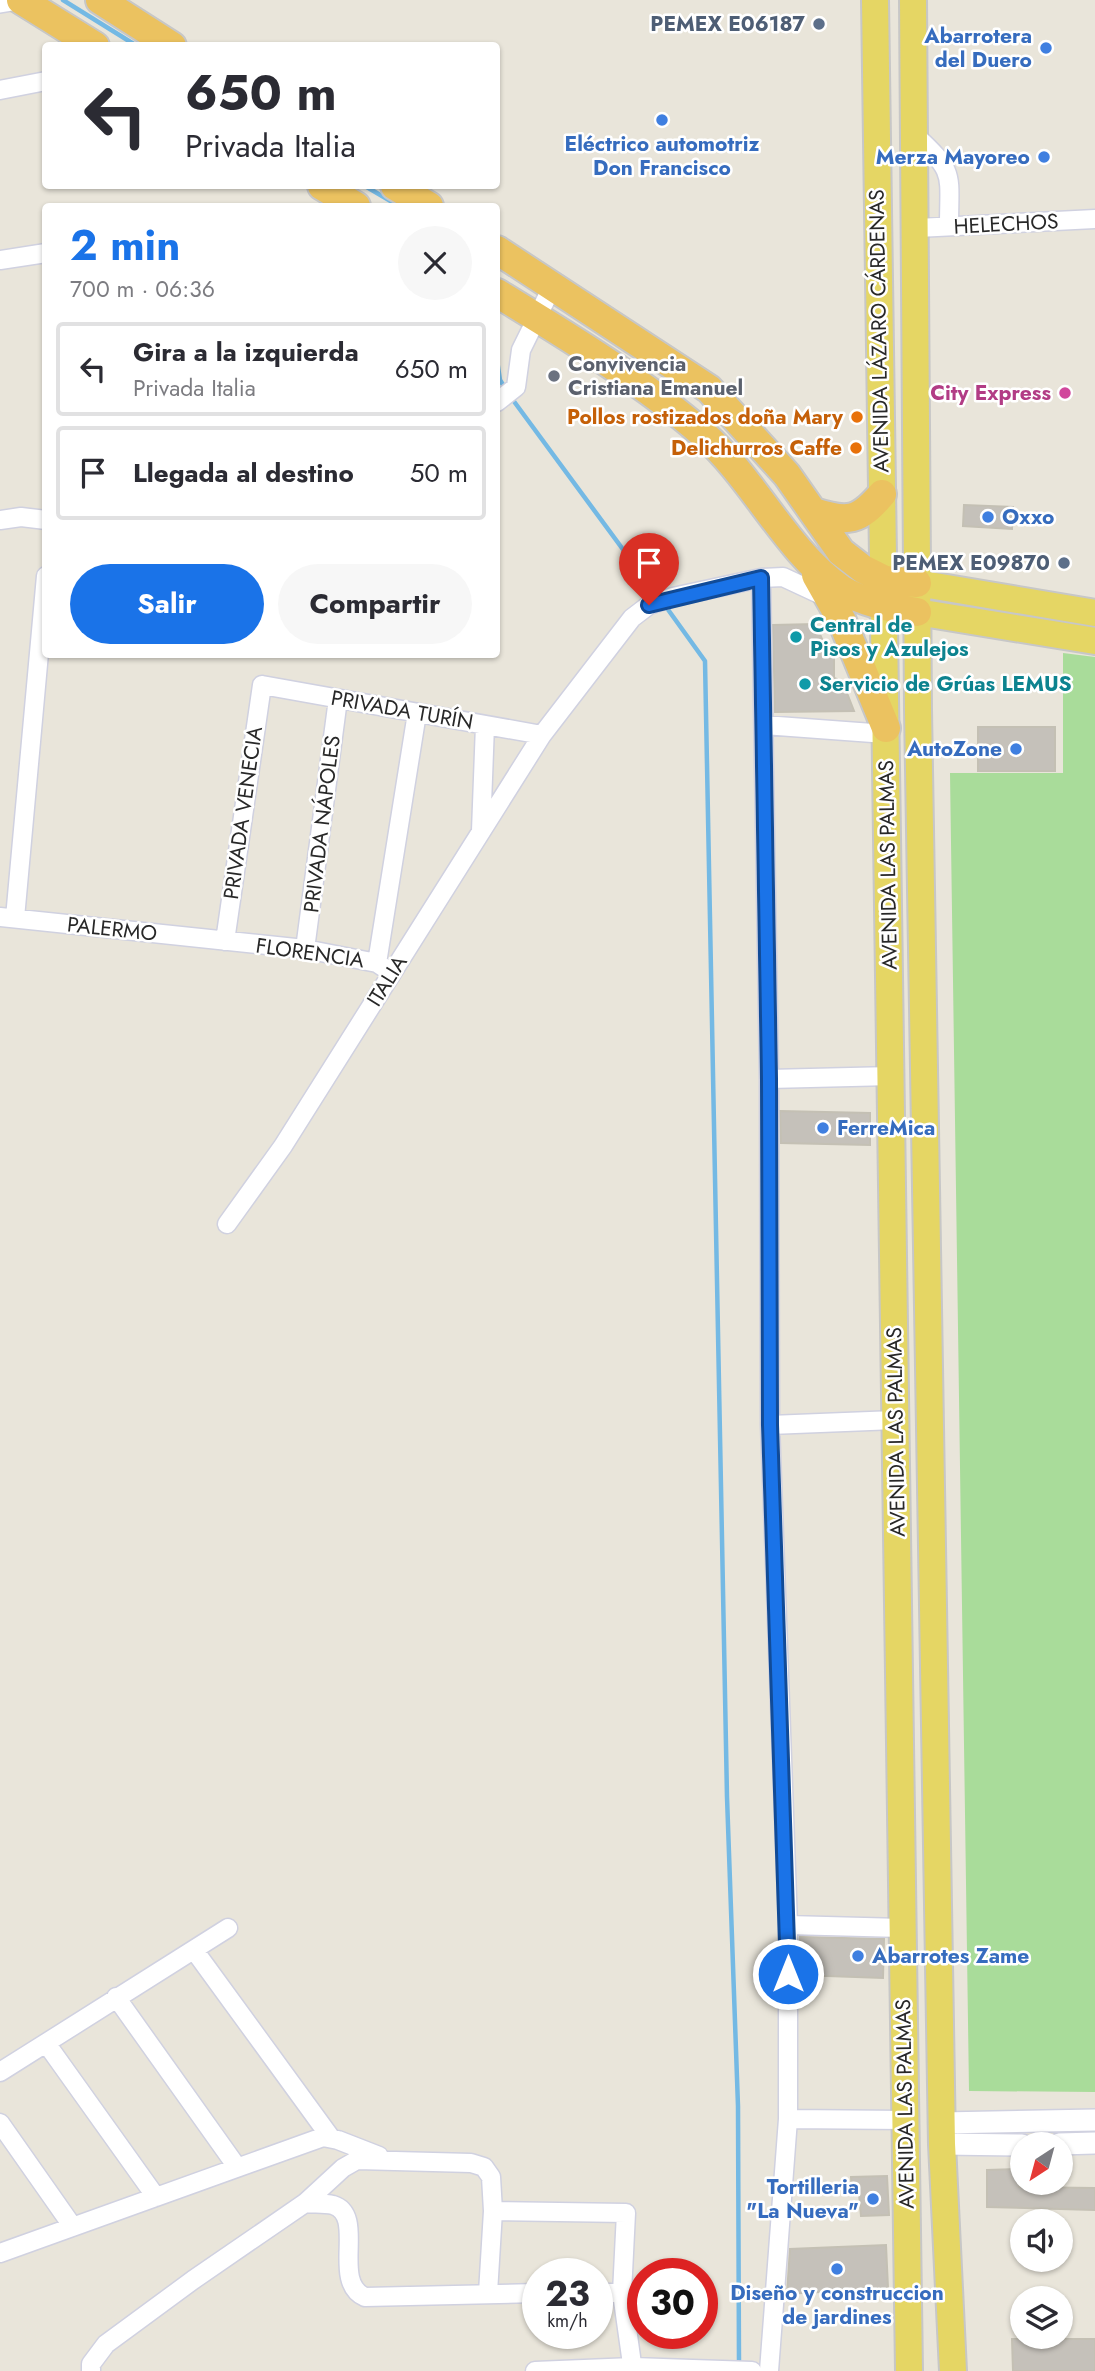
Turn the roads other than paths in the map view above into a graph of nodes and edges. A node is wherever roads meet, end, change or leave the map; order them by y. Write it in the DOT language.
graph roads {
  1 [pos="12,0"];
  2 [pos="21,0"];
  3 [pos="100,0"];
  4 [pos="875,0"];
  5 [pos="913,0"];
  6 [pos="0,2"];
  7 [pos="89,42"];
  8 [pos="166,42"];
  9 [pos="42,82"];
  10 [pos="0,90"];
  11 [pos="916,136"];
  12 [pos="327,189"];
  13 [pos="400,189"];
  14 [pos="351,203"];
  15 [pos="424,203"];
  16 [pos="1095,219"];
  17 [pos="949,226"];
  18 [pos="917,228"];
  19 [pos="500,252"];
  20 [pos="42,254"];
  21 [pos="0,260"];
  22 [pos="553,285"];
  23 [pos="500,295"];
  24 [pos="535,317"];
  25 [pos="500,399"];
  26 [pos="787,475"];
  27 [pos="882,494"];
  28 [pos="760,496"];
  29 [pos="814,513"];
  30 [pos="0,520"];
  31 [pos="42,520"];
  32 [pos="795,544"];
  33 [pos="783,577"];
  34 [pos="761,578"];
  35 [pos="917,583"];
  36 [pos="885,594"];
  37 [pos="832,599"];
  38 [pos="42,612"];
  39 [pos="917,612"];
  40 [pos="1095,614"];
  41 [pos="1095,641"];
  42 [pos="262,685"];
  43 [pos="338,699"];
  44 [pos="417,713"];
  45 [pos="485,725"];
  46 [pos="764,725"];
  47 [pos="886,731"];
  48 [pos="542,735"];
  49 [pos="481,834"];
  50 [pos="8,918"];
  51 [pos="225,941"];
  52 [pos="305,949"];
  53 [pos="384,968"];
  54 [pos="892,1076"];
  55 [pos="769,1079"];
  56 [pos="227,1224"];
  57 [pos="895,1420"];
  58 [pos="770,1425"];
  59 [pos="788,1925"];
  60 [pos="228,1928"];
  61 [pos="902,1928"];
  62 [pos="194,1950"];
  63 [pos="116,1997"];
  64 [pos="46,2042"];
  65 [pos="0,2071"];
  66 [pos="788,2119"];
  67 [pos="905,2120"];
  68 [pos="1095,2120"];
  69 [pos="1019,2122"];
  70 [pos="0,2123"];
  71 [pos="1020,2132"];
  72 [pos="942,2133"];
  73 [pos="331,2138"];
  74 [pos="1010,2143"];
  75 [pos="1095,2143"];
  76 [pos="1073,2144"];
  77 [pos="395,2162"];
  78 [pos="237,2167"];
  79 [pos="156,2197"];
  80 [pos="305,2203"];
  81 [pos="494,2211"];
  82 [pos="73,2228"];
  83 [pos="0,2253"];
  84 [pos="488,2293"];
  85 [pos="522,2293"];
  86 [pos="613,2293"];
  87 [pos="622,2293"];
  88 [pos="633,2369"];
  89 [pos="722,2370"];
  90 [pos="91,2371"];
  91 [pos="535,2371"];
  92 [pos="750,2371"];
  93 [pos="769,2371"];
  94 [pos="909,2371"];
  95 [pos="953,2371"];
  1 -- 6 [label="street"];
  2 -- 7 [label="highway"];
  3 -- 8 [label="highway"];
  4 -- 27 [label="main road, AVENIDA LÁZARO CÁRDENAS"];
  5 -- 11 [label="main road, AVENIDA LÁZARO CÁRDENAS"];
  9 -- 10 [label="street"];
  11 -- 17 [label="street"];
  11 -- 18 [label="main road, AVENIDA LÁZARO CÁRDENAS"];
  12 -- 14 [label="highway"];
  13 -- 15 [label="highway"];
  16 -- 17 [label="street, HELECHOS"];
  17 -- 18 [label="street, HELECHOS"];
  18 -- 35 [label="main road, AVENIDA LÁZARO CÁRDENAS"];
  19 -- 22 [label="highway"];
  20 -- 21 [label="street"];
  22 -- 24 [label="street"];
  22 -- 26 [label="highway"];
  23 -- 24 [label="highway"];
  24 -- 25 [label="street"];
  24 -- 28 [label="highway"];
  26 -- 28 [label="highway"];
  26 -- 29 [label="highway"];
  27 -- 29 [label="highway"];
  27 -- 36 [label="main road, AVENIDA LAS PALMAS"];
  28 -- 32 [label="highway"];
  29 -- 36 [label="highway"];
  30 -- 31 [label="street"];
  32 -- 33 [label="street"];
  32 -- 36 [label="highway"];
  32 -- 37 [label="highway"];
  33 -- 34 [label="street"];
  33 -- 37 [label="street"];
  34 -- 46 [label="street"];
  34 -- 48 [label="street, ITALIA"];
  35 -- 36 [label="highway"];
  35 -- 39 [label="main road, AVENIDA LAS PALMAS"];
  35 -- 40 [label="main road"];
  36 -- 39 [label="highway"];
  36 -- 47 [label="main road, AVENIDA LAS PALMAS"];
  37 -- 47 [label="highway"];
  38 -- 50 [label="street"];
  39 -- 41 [label="main road"];
  39 -- 72 [label="main road, AVENIDA LAS PALMAS"];
  42 -- 43 [label="street, PRIVADA TURÍN"];
  42 -- 51 [label="street, PRIVADA VENECIA"];
  43 -- 44 [label="street, PRIVADA TURÍN"];
  43 -- 52 [label="street, PRIVADA NÁPOLES"];
  44 -- 45 [label="street, PRIVADA TURÍN"];
  44 -- 53 [label="street"];
  45 -- 48 [label="street, PRIVADA TURÍN"];
  45 -- 49 [label="street"];
  46 -- 47 [label="street"];
  46 -- 55 [label="street"];
  47 -- 54 [label="main road, AVENIDA LAS PALMAS"];
  48 -- 49 [label="street, ITALIA"];
  49 -- 53 [label="street, ITALIA"];
  50 -- 51 [label="street, PALERMO"];
  51 -- 52 [label="street, FLORENCIA"];
  52 -- 53 [label="street, FLORENCIA"];
  53 -- 56 [label="street, ITALIA"];
  54 -- 55 [label="street"];
  54 -- 57 [label="main road, AVENIDA LAS PALMAS"];
  55 -- 58 [label="street"];
  57 -- 58 [label="street"];
  57 -- 61 [label="main road, AVENIDA LAS PALMAS"];
  58 -- 59 [label="street"];
  59 -- 61 [label="street"];
  59 -- 66 [label="street"];
  60 -- 62 [label="street"];
  61 -- 67 [label="main road, AVENIDA LAS PALMAS"];
  62 -- 63 [label="street"];
  62 -- 73 [label="street"];
  63 -- 64 [label="street"];
  63 -- 78 [label="street"];
  64 -- 65 [label="street"];
  64 -- 79 [label="street"];
  66 -- 67 [label="street"];
  66 -- 93 [label="street"];
  67 -- 94 [label="main road, AVENIDA LAS PALMAS"];
  68 -- 69 [label="street"];
  69 -- 71 [label="street"];
  69 -- 72 [label="street"];
  70 -- 82 [label="street"];
  72 -- 74 [label="street"];
  72 -- 95 [label="main road, AVENIDA LAS PALMAS"];
  73 -- 77 [label="street"];
  73 -- 78 [label="street"];
  75 -- 76 [label="street"];
  77 -- 80 [label="street"];
  77 -- 81 [label="street"];
  78 -- 79 [label="street"];
  79 -- 82 [label="street"];
  80 -- 84 [label="street"];
  80 -- 90 [label="street"];
  81 -- 84 [label="street"];
  81 -- 87 [label="street"];
  82 -- 83 [label="street"];
  84 -- 85 [label="street"];
  86 -- 87 [label="street"];
  87 -- 88 [label="street"];
  88 -- 89 [label="street"];
  88 -- 91 [label="street"];
  89 -- 92 [label="street"];
}
